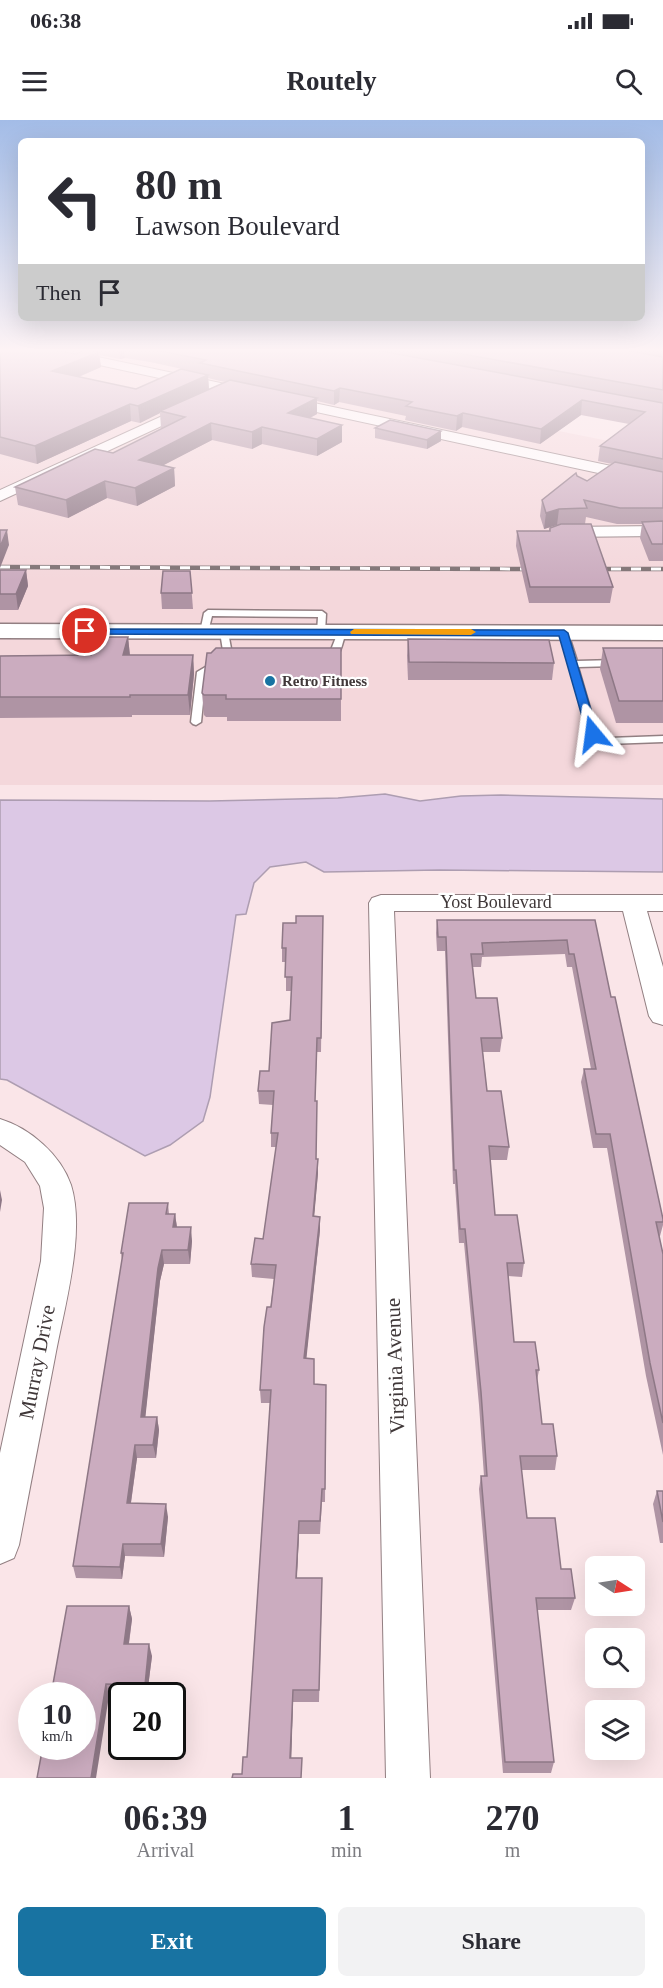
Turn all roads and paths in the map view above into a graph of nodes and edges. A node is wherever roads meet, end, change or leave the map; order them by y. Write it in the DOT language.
graph roads {
  1 [pos="148,426"];
  2 [pos="401,426"];
  3 [pos="608,471"];
  4 [pos="663,482"];
  5 [pos="592,483"];
  6 [pos="0,496"];
  7 [pos="632,531"];
  8 [pos="663,531"];
  9 [pos="546,536"];
  10 [pos="631,550"];
  11 [pos="0,631"];
  12 [pos="214,632"];
  13 [pos="332,632"];
  14 [pos="564,633"];
  15 [pos="663,633"];
  16 [pos="228,657"];
  17 [pos="239,657"];
  18 [pos="320,658"];
  19 [pos="627,663"];
  20 [pos="573,664"];
  21 [pos="196,722"];
  22 [pos="663,739"];
  23 [pos="633,903"];
  24 [pos="663,903"];
  25 [pos="382,954"];
  26 [pos="663,1016"];
  27 [pos="0,1130"];
  28 [pos="0,1545"];
  29 [pos="408,1778"];
  1 -- 6 [label="street"];
  2 -- 3 [label="street"];
  3 -- 4 [label="street"];
  3 -- 5 [label="street"];
  7 -- 8 [label="street"];
  7 -- 9 [label="street"];
  7 -- 10 [label="street"];
  11 -- 12 [label="main road"];
  12 -- 13 [label="main road"];
  12 -- 16 [label="lane"];
  13 -- 14 [label="main road"];
  13 -- 18 [label="lane"];
  14 -- 15 [label="main road"];
  14 -- 20 [label="lane"];
  16 -- 17 [label="lane"];
  16 -- 21 [label="lane"];
  19 -- 20 [label="lane"];
  20 -- 22 [label="lane"];
  23 -- 24 [label="street, Yost Boulevard"];
  23 -- 25 [label="street, Yost Boulevard"];
  23 -- 26 [label="street"];
  25 -- 29 [label="street, Virginia Avenue"];
  27 -- 28 [label="street, Murray Drive"];
}
